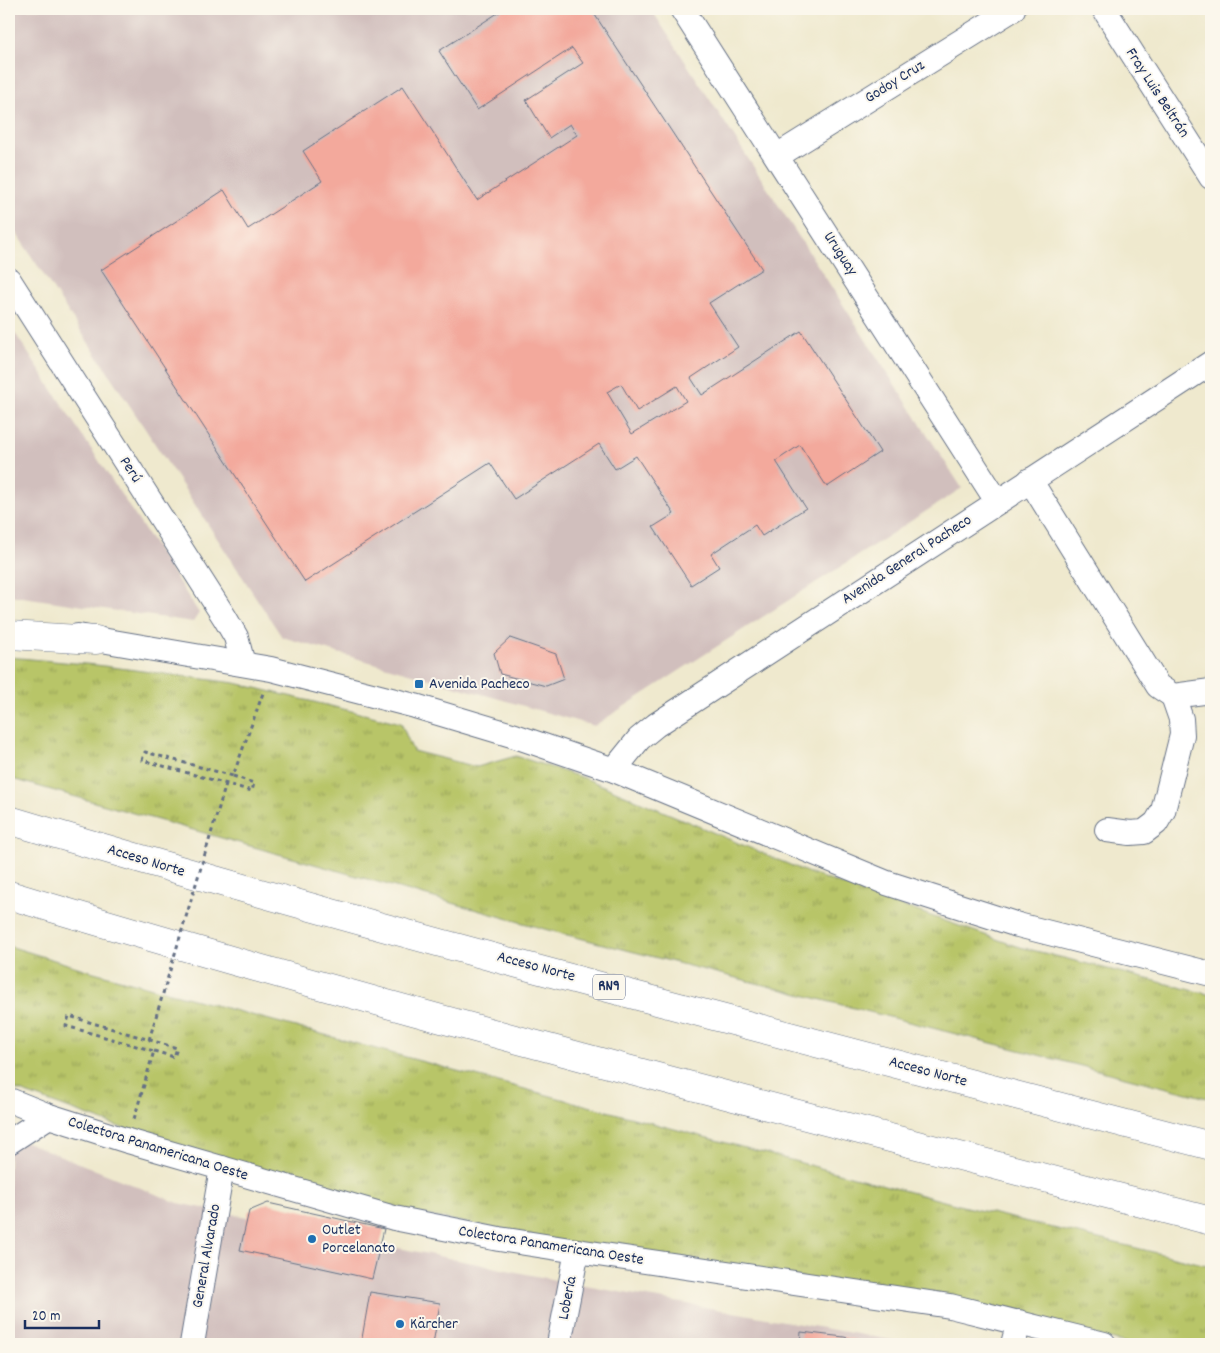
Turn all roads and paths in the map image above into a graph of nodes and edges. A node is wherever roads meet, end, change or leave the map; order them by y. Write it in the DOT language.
graph roads {
  1 [pos="682,9"];
  2 [pos="1013,9"];
  3 [pos="1104,9"];
  4 [pos="777,156"];
  5 [pos="1211,177"];
  6 [pos="9,280"];
  7 [pos="1211,363"];
  8 [pos="1030,480"];
  9 [pos="997,500"];
  10 [pos="9,623"];
  11 [pos="9,635"];
  12 [pos="96,640"];
  13 [pos="244,664"];
  14 [pos="272,669"];
  15 [pos="1211,690"];
  16 [pos="1173,696"];
  17 [pos="614,770"];
  18 [pos="233,776"];
  19 [pos="226,784"];
  20 [pos="9,820"];
  21 [pos="1107,830"];
  22 [pos="9,896"];
  23 [pos="1211,974"];
  24 [pos="149,1040"];
  25 [pos="154,1051"];
  26 [pos="9,1100"];
  27 [pos="49,1116"];
  28 [pos="128,1141"];
  29 [pos="9,1142"];
  30 [pos="1211,1146"];
  31 [pos="222,1168"];
  32 [pos="1211,1221"];
  33 [pos="577,1251"];
  34 [pos="1016,1333"];
  35 [pos="192,1344"];
  36 [pos="559,1344"];
  37 [pos="1104,1344"];
  1 -- 4 [label="street, Uruguay"];
  2 -- 4 [label="street, Godoy Cruz"];
  3 -- 5 [label="street, Fray Luis Beltrán"];
  4 -- 9 [label="street, Uruguay"];
  6 -- 13 [label="street, Perú"];
  7 -- 8 [label="street, Avenida General Pacheco"];
  8 -- 9 [label="street, Avenida General Pacheco"];
  8 -- 16 [label="street"];
  9 -- 17 [label="street, Avenida General Pacheco"];
  10 -- 12 [label="street"];
  11 -- 12 [label="highway"];
  12 -- 13 [label="street"];
  13 -- 14 [label="street"];
  14 -- 17 [label="street"];
  14 -- 18 [label="path"];
  15 -- 16 [label="street"];
  16 -- 21 [label="street"];
  17 -- 23 [label="street"];
  18 -- 19 [label="path"];
  18 -- 19 [label="path"];
  19 -- 24 [label="path, bridge"];
  20 -- 30 [label="highway, Acceso Norte / RN9"];
  22 -- 32 [label="highway"];
  24 -- 25 [label="path"];
  24 -- 25 [label="path"];
  25 -- 28 [label="path"];
  26 -- 27 [label="street, Colectora Panamericana Oeste"];
  27 -- 28 [label="street, Colectora Panamericana Oeste"];
  27 -- 29 [label="street"];
  28 -- 31 [label="street, Colectora Panamericana Oeste"];
  31 -- 33 [label="street, Colectora Panamericana Oeste"];
  31 -- 35 [label="street, General Alvarado"];
  33 -- 34 [label="street, Colectora Panamericana Oeste"];
  33 -- 36 [label="street, Lobería"];
  34 -- 37 [label="street, Colectora Panamericana Oeste"];
}
